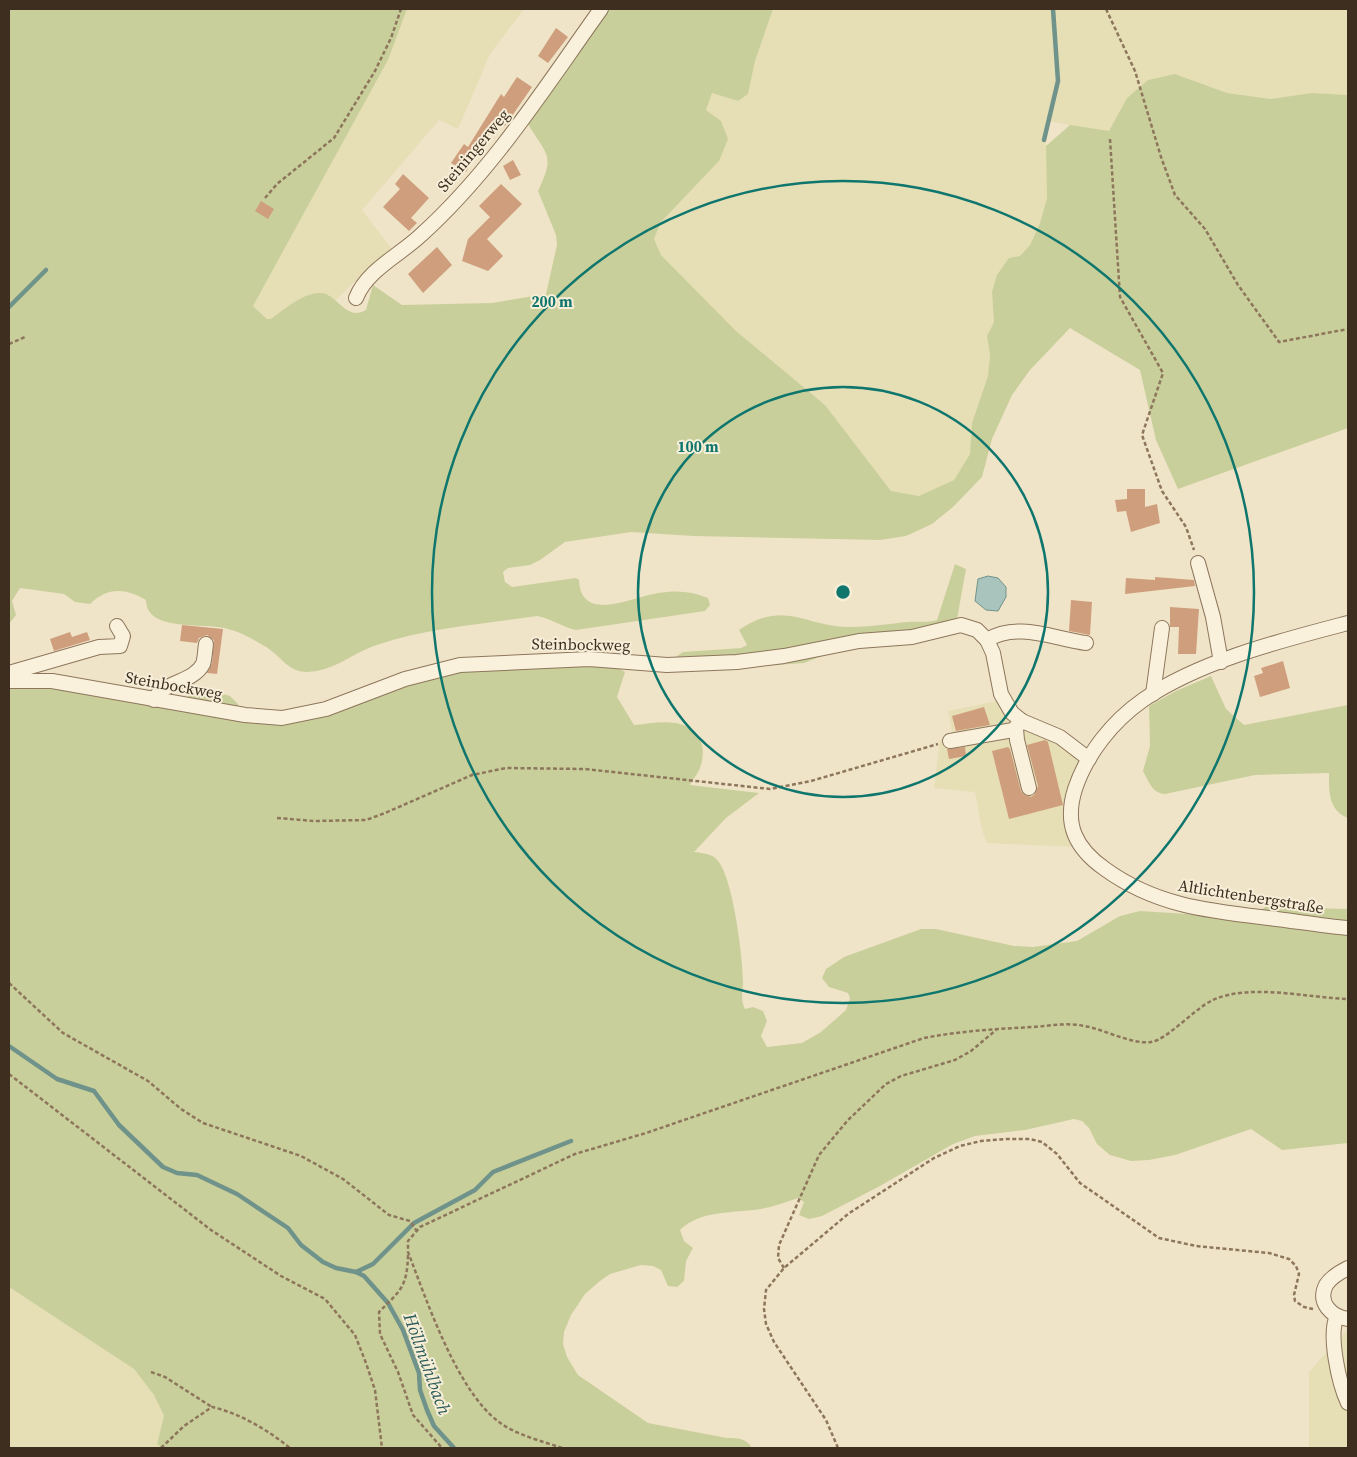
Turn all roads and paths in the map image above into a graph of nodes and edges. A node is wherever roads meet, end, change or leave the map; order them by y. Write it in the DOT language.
graph roads {
  1 [pos="401,9"];
  2 [pos="601,9"];
  3 [pos="1106,9"];
  4 [pos="1110,139"];
  5 [pos="265,198"];
  6 [pos="356,298"];
  7 [pos="1348,329"];
  8 [pos="25,338"];
  9 [pos="9,344"];
  10 [pos="1198,563"];
  11 [pos="960,614"];
  12 [pos="1348,623"];
  13 [pos="117,626"];
  14 [pos="1162,628"];
  15 [pos="974,629"];
  16 [pos="987,640"];
  17 [pos="1086,642"];
  18 [pos="206,644"];
  19 [pos="1221,662"];
  20 [pos="9,673"];
  21 [pos="9,681"];
  22 [pos="1153,694"];
  23 [pos="154,700"];
  24 [pos="1019,725"];
  25 [pos="950,741"];
  26 [pos="1089,759"];
  27 [pos="1029,788"];
  28 [pos="277,818"];
  29 [pos="1348,928"];
  30 [pos="9,983"];
  31 [pos="1348,999"];
  32 [pos="997,1029"];
  33 [pos="9,1074"];
  34 [pos="415,1229"];
  35 [pos="408,1252"];
  36 [pos="784,1268"];
  37 [pos="1348,1268"];
  38 [pos="1337,1314"];
  39 [pos="151,1372"];
  40 [pos="1348,1403"];
  41 [pos="212,1407"];
  42 [pos="161,1448"];
  43 [pos="290,1448"];
  44 [pos="382,1448"];
  45 [pos="442,1448"];
  46 [pos="562,1448"];
  47 [pos="838,1448"];
  1 -- 5 [label="path"];
  2 -- 6 [label="street, Steiningerweg"];
  3 -- 7 [label="path"];
  4 -- 10 [label="path"];
  8 -- 9 [label="path"];
  10 -- 19 [label="street"];
  11 -- 15 [label="street"];
  12 -- 19 [label="street, Altlichtenbergstraße"];
  13 -- 20 [label="street"];
  14 -- 22 [label="street"];
  15 -- 16 [label="street"];
  15 -- 23 [label="street, Steinbockweg"];
  16 -- 17 [label="street"];
  16 -- 24 [label="street"];
  18 -- 23 [label="street"];
  19 -- 22 [label="street, Altlichtenbergstraße"];
  21 -- 23 [label="street, Steinbockweg"];
  22 -- 26 [label="street, Altlichtenbergstraße"];
  24 -- 25 [label="street"];
  24 -- 26 [label="street"];
  24 -- 27 [label="street"];
  25 -- 28 [label="path"];
  26 -- 29 [label="street, Altlichtenbergstraße"];
  30 -- 34 [label="path"];
  31 -- 32 [label="path"];
  32 -- 34 [label="path"];
  32 -- 36 [label="path"];
  33 -- 44 [label="path"];
  34 -- 35 [label="path"];
  35 -- 45 [label="path"];
  35 -- 46 [label="path"];
  36 -- 38 [label="path"];
  36 -- 47 [label="path"];
  37 -- 38 [label="street"];
  38 -- 40 [label="street"];
  39 -- 41 [label="path"];
  41 -- 42 [label="path"];
  41 -- 43 [label="path"];
}
